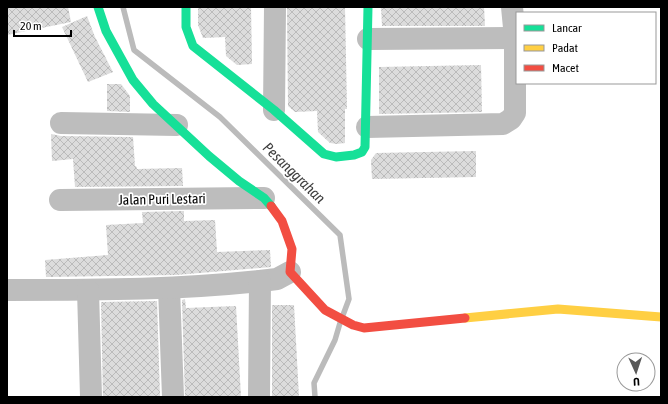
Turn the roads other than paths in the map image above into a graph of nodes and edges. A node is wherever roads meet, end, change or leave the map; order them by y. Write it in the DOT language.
graph roads {
  1 [pos="98,7"];
  2 [pos="186,7"];
  3 [pos="275,7"];
  4 [pos="368,7"];
  5 [pos="512,7"];
  6 [pos="515,38"];
  7 [pos="368,39"];
  8 [pos="274,110"];
  9 [pos="61,124"];
  10 [pos="177,125"];
  11 [pos="366,127"];
  12 [pos="264,198"];
  13 [pos="60,200"];
  14 [pos="290,272"];
  15 [pos="260,281"];
  16 [pos="168,288"];
  17 [pos="7,290"];
  18 [pos="88,290"];
  19 [pos="661,317"];
  20 [pos="91,397"];
  21 [pos="173,397"];
  22 [pos="259,397"];
  1 -- 10 [label="street"];
  2 -- 8 [label="street"];
  3 -- 8 [label="street"];
  4 -- 7 [label="street"];
  5 -- 6 [label="street"];
  6 -- 7 [label="street"];
  6 -- 11 [label="street"];
  7 -- 11 [label="street"];
  8 -- 11 [label="street"];
  9 -- 10 [label="street"];
  10 -- 12 [label="street"];
  12 -- 13 [label="street, Jalan Puri Lestari"];
  12 -- 14 [label="street"];
  14 -- 15 [label="street"];
  14 -- 19 [label="street"];
  15 -- 16 [label="street"];
  15 -- 22 [label="street"];
  16 -- 18 [label="street"];
  16 -- 21 [label="street"];
  17 -- 18 [label="street"];
  18 -- 20 [label="street"];
}
